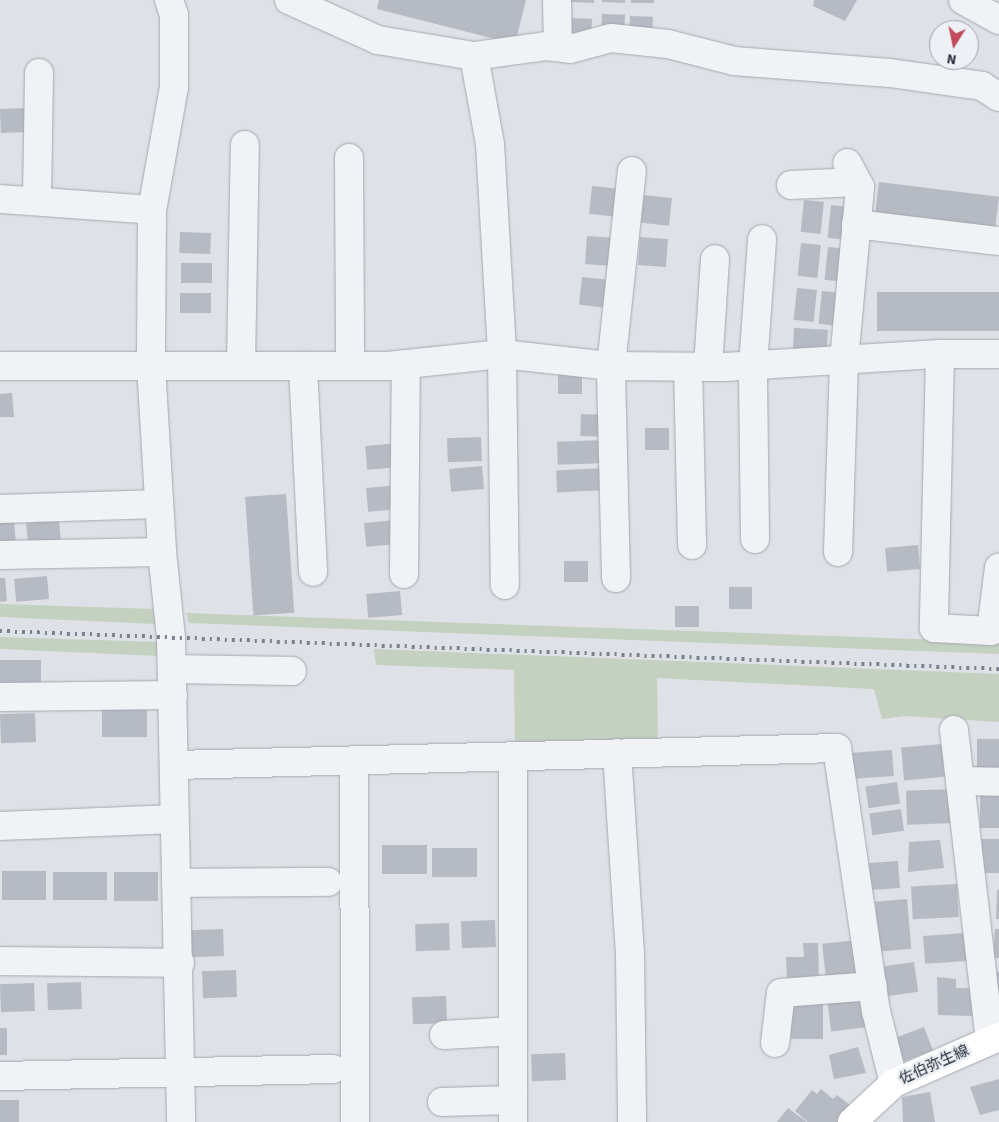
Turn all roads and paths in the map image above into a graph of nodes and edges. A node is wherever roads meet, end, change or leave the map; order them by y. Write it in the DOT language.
graph roads {
  1 [pos="169,0"];
  2 [pos="289,0"];
  3 [pos="557,0"];
  4 [pos="963,0"];
  5 [pos="999,20"];
  6 [pos="558,47"];
  7 [pos="474,56"];
  8 [pos="38,73"];
  9 [pos="999,97"];
  10 [pos="245,145"];
  11 [pos="349,158"];
  12 [pos="632,171"];
  13 [pos="791,186"];
  14 [pos="0,199"];
  15 [pos="37,201"];
  16 [pos="152,210"];
  17 [pos="856,224"];
  18 [pos="762,240"];
  19 [pos="999,241"];
  20 [pos="716,259"];
  21 [pos="502,354"];
  22 [pos="940,354"];
  23 [pos="999,354"];
  24 [pos="844,360"];
  25 [pos="406,364"];
  26 [pos="151,365"];
  27 [pos="241,365"];
  28 [pos="0,366"];
  29 [pos="303,366"];
  30 [pos="350,366"];
  31 [pos="611,366"];
  32 [pos="752,366"];
  33 [pos="698,367"];
  34 [pos="159,504"];
  35 [pos="0,510"];
  36 [pos="755,539"];
  37 [pos="692,545"];
  38 [pos="162,552"];
  39 [pos="838,552"];
  40 [pos="0,555"];
  41 [pos="999,568"];
  42 [pos="313,572"];
  43 [pos="404,574"];
  44 [pos="616,578"];
  45 [pos="504,585"];
  46 [pos="292,671"];
  47 [pos="172,682"];
  48 [pos="0,697"];
  49 [pos="954,730"];
  50 [pos="617,753"];
  51 [pos="513,756"];
  52 [pos="354,760"];
  53 [pos="174,765"];
  54 [pos="960,781"];
  55 [pos="999,782"];
  56 [pos="174,819"];
  57 [pos="0,826"];
  58 [pos="328,882"];
  59 [pos="177,883"];
  60 [pos="0,961"];
  61 [pos="180,963"];
  62 [pos="873,986"];
  63 [pos="514,1031"];
  64 [pos="444,1034"];
  65 [pos="995,1038"];
  66 [pos="775,1043"];
  67 [pos="333,1069"];
  68 [pos="182,1072"];
  69 [pos="0,1076"];
  70 [pos="894,1083"];
  71 [pos="442,1102"];
  72 [pos="513,1111"];
  73 [pos="181,1122"];
  74 [pos="355,1122"];
  75 [pos="632,1122"];
  76 [pos="852,1122"];
  1 -- 16 [label="street"];
  2 -- 7 [label="street"];
  3 -- 6 [label="street"];
  4 -- 5 [label="street"];
  6 -- 7 [label="street"];
  6 -- 9 [label="street"];
  7 -- 21 [label="street"];
  8 -- 15 [label="street"];
  10 -- 27 [label="street"];
  11 -- 30 [label="street"];
  12 -- 31 [label="street"];
  13 -- 17 [label="street"];
  14 -- 15 [label="street"];
  15 -- 16 [label="street"];
  16 -- 26 [label="street"];
  17 -- 19 [label="street"];
  17 -- 24 [label="street"];
  18 -- 32 [label="street"];
  20 -- 33 [label="street"];
  21 -- 25 [label="street"];
  21 -- 31 [label="street"];
  21 -- 45 [label="street"];
  22 -- 23 [label="street"];
  22 -- 24 [label="street"];
  22 -- 41 [label="street"];
  24 -- 32 [label="street"];
  24 -- 39 [label="street"];
  25 -- 30 [label="street"];
  25 -- 43 [label="street"];
  26 -- 27 [label="street"];
  26 -- 28 [label="street"];
  26 -- 34 [label="street"];
  27 -- 29 [label="street"];
  29 -- 30 [label="street"];
  29 -- 42 [label="street"];
  31 -- 33 [label="street"];
  31 -- 44 [label="street"];
  32 -- 33 [label="street"];
  32 -- 36 [label="street"];
  33 -- 37 [label="street"];
  34 -- 35 [label="street"];
  34 -- 38 [label="street"];
  38 -- 40 [label="street"];
  38 -- 47 [label="street"];
  46 -- 47 [label="street"];
  47 -- 48 [label="street"];
  47 -- 53 [label="street"];
  49 -- 54 [label="street"];
  50 -- 51 [label="street"];
  50 -- 62 [label="street"];
  50 -- 75 [label="street"];
  51 -- 52 [label="street"];
  51 -- 63 [label="street"];
  52 -- 53 [label="street"];
  52 -- 74 [label="street"];
  53 -- 56 [label="street"];
  54 -- 55 [label="street"];
  54 -- 65 [label="street"];
  56 -- 57 [label="street"];
  56 -- 59 [label="street"];
  58 -- 59 [label="street"];
  59 -- 61 [label="street"];
  60 -- 61 [label="street"];
  61 -- 68 [label="street"];
  62 -- 66 [label="street"];
  62 -- 70 [label="street"];
  63 -- 64 [label="street"];
  63 -- 72 [label="street"];
  65 -- 70 [label="main road, 佐伯弥生線"];
  67 -- 68 [label="street"];
  68 -- 69 [label="street"];
  68 -- 73 [label="street"];
  70 -- 76 [label="main road, 佐伯弥生線"];
  71 -- 72 [label="street"];
}
